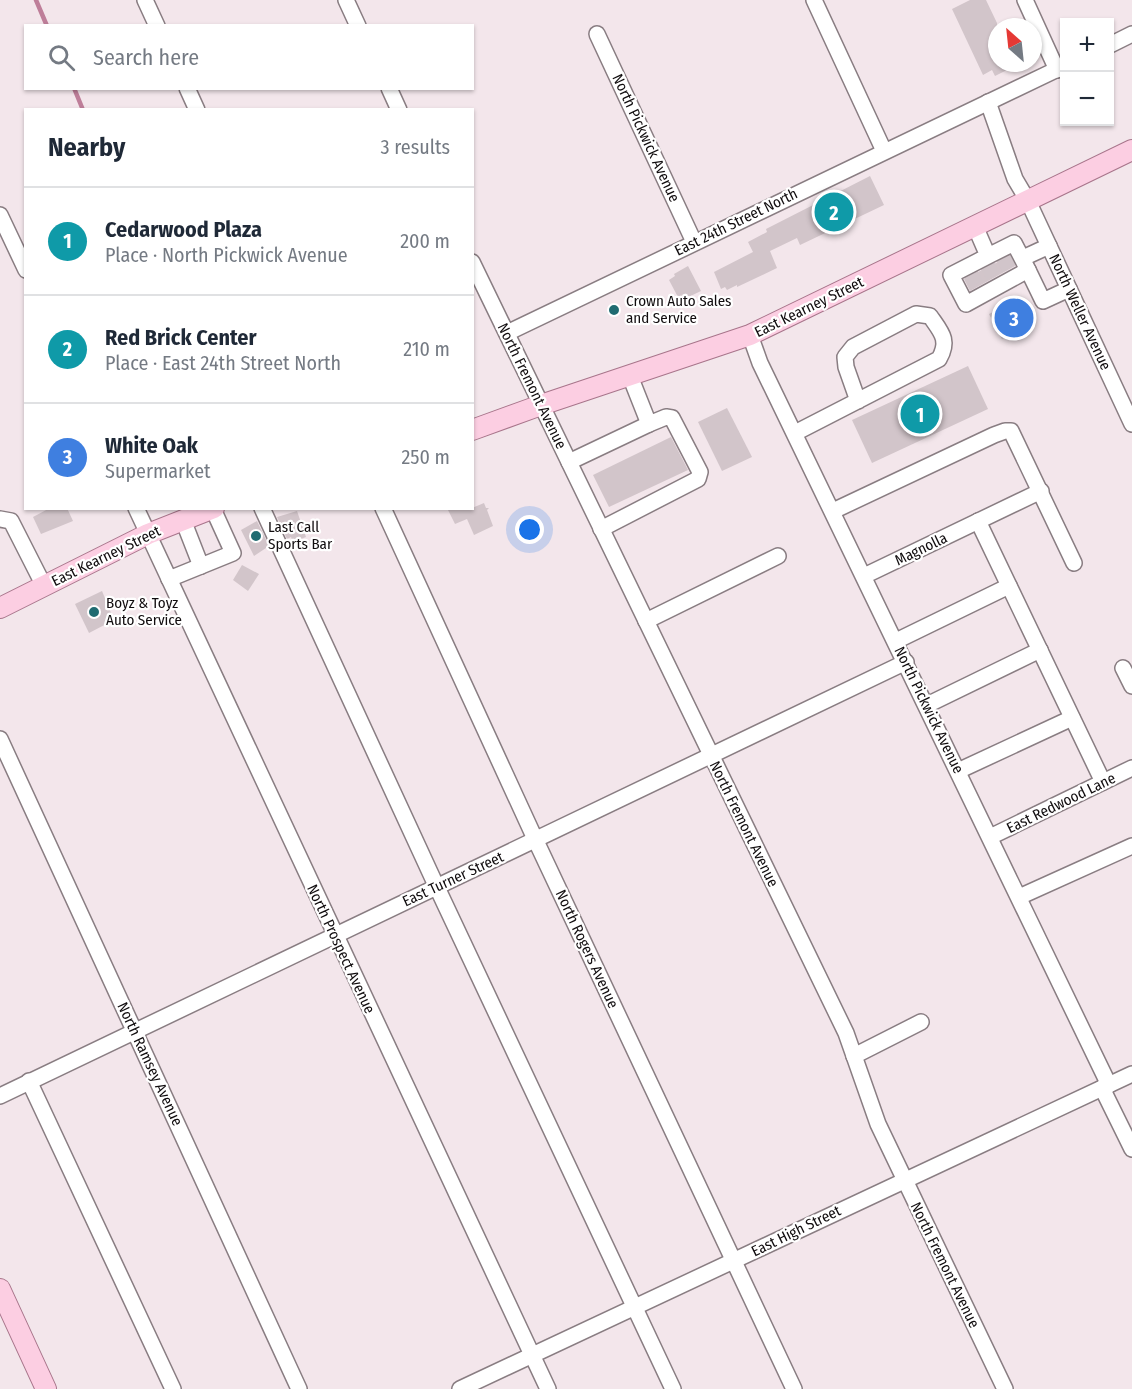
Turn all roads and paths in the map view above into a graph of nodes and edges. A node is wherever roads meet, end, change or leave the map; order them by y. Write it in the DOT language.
graph roads {
  1 [pos="145,0"];
  2 [pos="346,0"];
  3 [pos="813,0"];
  4 [pos="1025,0"];
  5 [pos="156,24"];
  6 [pos="357,24"];
  7 [pos="597,34"];
  8 [pos="1132,34"];
  9 [pos="1114,43"];
  10 [pos="1060,66"];
  11 [pos="1060,68"];
  12 [pos="188,90"];
  13 [pos="390,90"];
  14 [pos="988,102"];
  15 [pos="195,108"];
  16 [pos="398,108"];
  17 [pos="1132,150"];
  18 [pos="884,151"];
  19 [pos="1028,201"];
  20 [pos="0,215"];
  21 [pos="975,226"];
  22 [pos="694,242"];
  23 [pos="1049,246"];
  24 [pos="992,256"];
  25 [pos="1025,264"];
  26 [pos="24,266"];
  27 [pos="474,266"];
  28 [pos="1069,289"];
  29 [pos="507,333"];
  30 [pos="750,335"];
  31 [pos="630,376"];
  32 [pos="858,401"];
  33 [pos="541,405"];
  34 [pos="649,424"];
  35 [pos="1132,424"];
  36 [pos="474,427"];
  37 [pos="795,434"];
  38 [pos="569,462"];
  39 [pos="1041,491"];
  40 [pos="137,510"];
  41 [pos="210,510"];
  42 [pos="213,510"];
  43 [pos="263,510"];
  44 [pos="384,510"];
  45 [pos="833,511"];
  46 [pos="0,519"];
  47 [pos="183,520"];
  48 [pos="978,521"];
  49 [pos="601,529"];
  50 [pos="148,534"];
  51 [pos="778,556"];
  52 [pos="1074,563"];
  53 [pos="201,566"];
  54 [pos="864,576"];
  55 [pos="169,579"];
  56 [pos="44,586"];
  57 [pos="1009,586"];
  58 [pos="0,608"];
  59 [pos="646,621"];
  60 [pos="896,641"];
  61 [pos="1040,650"];
  62 [pos="906,662"];
  63 [pos="1123,668"];
  64 [pos="1132,686"];
  65 [pos="927,705"];
  66 [pos="1072,718"];
  67 [pos="0,739"];
  68 [pos="710,755"];
  69 [pos="1132,768"];
  70 [pos="958,771"];
  71 [pos="1103,782"];
  72 [pos="990,837"];
  73 [pos="536,841"];
  74 [pos="1132,846"];
  75 [pos="436,886"];
  76 [pos="1019,897"];
  77 [pos="334,934"];
  78 [pos="921,1022"];
  79 [pos="134,1030"];
  80 [pos="854,1056"];
  81 [pos="1132,1074"];
  82 [pos="29,1082"];
  83 [pos="1106,1086"];
  84 [pos="0,1096"];
  85 [pos="1132,1149"];
  86 [pos="903,1180"];
  87 [pos="733,1260"];
  88 [pos="0,1289"];
  89 [pos="635,1308"];
  90 [pos="532,1356"];
  91 [pos="46,1389"];
  92 [pos="173,1389"];
  93 [pos="299,1389"];
  94 [pos="460,1389"];
  95 [pos="548,1389"];
  96 [pos="673,1389"];
  97 [pos="794,1389"];
  98 [pos="1005,1389"];
  1 -- 5 [label="street"];
  2 -- 6 [label="street"];
  3 -- 18 [label="street"];
  4 -- 10 [label="street"];
  7 -- 22 [label="street, North Pickwick Avenue"];
  8 -- 9 [label="street"];
  11 -- 14 [label="street, East 24th Street North"];
  12 -- 15 [label="street"];
  13 -- 16 [label="street"];
  14 -- 18 [label="street, East 24th Street North"];
  14 -- 19 [label="street, North Weller Avenue"];
  17 -- 19 [label="main road, East Kearney Street"];
  18 -- 22 [label="street, East 24th Street North"];
  19 -- 21 [label="main road, East Kearney Street"];
  19 -- 23 [label="street, North Weller Avenue"];
  20 -- 26 [label="street"];
  21 -- 24 [label="street"];
  21 -- 30 [label="main road, East Kearney Street"];
  22 -- 29 [label="street, East 24th Street North"];
  23 -- 25 [label="street"];
  23 -- 28 [label="street, North Weller Avenue"];
  24 -- 25 [label="street"];
  24 -- 25 [label="street"];
  25 -- 28 [label="street"];
  27 -- 29 [label="street, North Fremont Avenue"];
  28 -- 35 [label="street, North Weller Avenue"];
  29 -- 33 [label="street, North Fremont Avenue"];
  30 -- 31 [label="main road, East Kearney Street"];
  30 -- 37 [label="street, North Pickwick Avenue"];
  31 -- 33 [label="main road, East Kearney Street"];
  31 -- 34 [label="street"];
  32 -- 32 [label="street"];
  32 -- 37 [label="street"];
  33 -- 36 [label="main road, East Kearney Street"];
  33 -- 38 [label="street, North Fremont Avenue"];
  34 -- 38 [label="street"];
  34 -- 49 [label="street"];
  37 -- 45 [label="street, North Pickwick Avenue"];
  38 -- 49 [label="street, North Fremont Avenue"];
  39 -- 45 [label="street"];
  39 -- 48 [label="street, Magnolla"];
  39 -- 52 [label="street"];
  40 -- 50 [label="street, North Prospect Avenue"];
  41 -- 47 [label="main road, East Kearney Street"];
  42 -- 53 [label="street"];
  43 -- 75 [label="street"];
  44 -- 73 [label="street, North Rogers Avenue"];
  45 -- 54 [label="street, North Pickwick Avenue"];
  46 -- 56 [label="street"];
  47 -- 50 [label="main road, East Kearney Street"];
  47 -- 53 [label="street"];
  48 -- 54 [label="street, Magnolla"];
  48 -- 57 [label="street"];
  49 -- 59 [label="street, North Fremont Avenue"];
  50 -- 55 [label="street, North Prospect Avenue"];
  50 -- 56 [label="main road, East Kearney Street"];
  51 -- 59 [label="street"];
  53 -- 55 [label="street"];
  54 -- 60 [label="street, North Pickwick Avenue"];
  55 -- 77 [label="street, North Prospect Avenue"];
  56 -- 58 [label="main road, East Kearney Street"];
  57 -- 60 [label="street"];
  57 -- 61 [label="street"];
  59 -- 68 [label="street, North Fremont Avenue"];
  60 -- 62 [label="street, North Pickwick Avenue"];
  61 -- 65 [label="street"];
  61 -- 66 [label="street"];
  62 -- 65 [label="street, North Pickwick Avenue"];
  62 -- 68 [label="street, East Turner Street"];
  63 -- 64 [label="street"];
  65 -- 70 [label="street, North Pickwick Avenue"];
  66 -- 70 [label="street"];
  66 -- 71 [label="street"];
  67 -- 79 [label="street, North Ramsey Avenue"];
  68 -- 73 [label="street, East Turner Street"];
  68 -- 80 [label="street, North Fremont Avenue"];
  69 -- 71 [label="street, East Redwood Lane"];
  70 -- 72 [label="street, North Pickwick Avenue"];
  71 -- 72 [label="street, East Redwood Lane"];
  72 -- 76 [label="street, North Pickwick Avenue"];
  73 -- 75 [label="street, East Turner Street"];
  73 -- 87 [label="street, North Rogers Avenue"];
  74 -- 76 [label="street"];
  75 -- 77 [label="street, East Turner Street"];
  75 -- 89 [label="street"];
  76 -- 83 [label="street, North Pickwick Avenue"];
  77 -- 79 [label="street, East Turner Street"];
  77 -- 90 [label="street, North Prospect Avenue"];
  78 -- 80 [label="street"];
  79 -- 82 [label="street, East Turner Street"];
  79 -- 93 [label="street, North Ramsey Avenue"];
  80 -- 86 [label="street, North Fremont Avenue"];
  81 -- 83 [label="street, East High Street"];
  82 -- 84 [label="street, East Turner Street"];
  82 -- 92 [label="street"];
  83 -- 85 [label="street, North Pickwick Avenue"];
  83 -- 86 [label="street, East High Street"];
  86 -- 87 [label="street, East High Street"];
  86 -- 98 [label="street, North Fremont Avenue"];
  87 -- 89 [label="street, East High Street"];
  87 -- 97 [label="street, North Rogers Avenue"];
  88 -- 91 [label="main road"];
  89 -- 90 [label="street, East High Street"];
  89 -- 96 [label="street"];
  90 -- 94 [label="street, East High Street"];
  90 -- 95 [label="street, North Prospect Avenue"];
}
